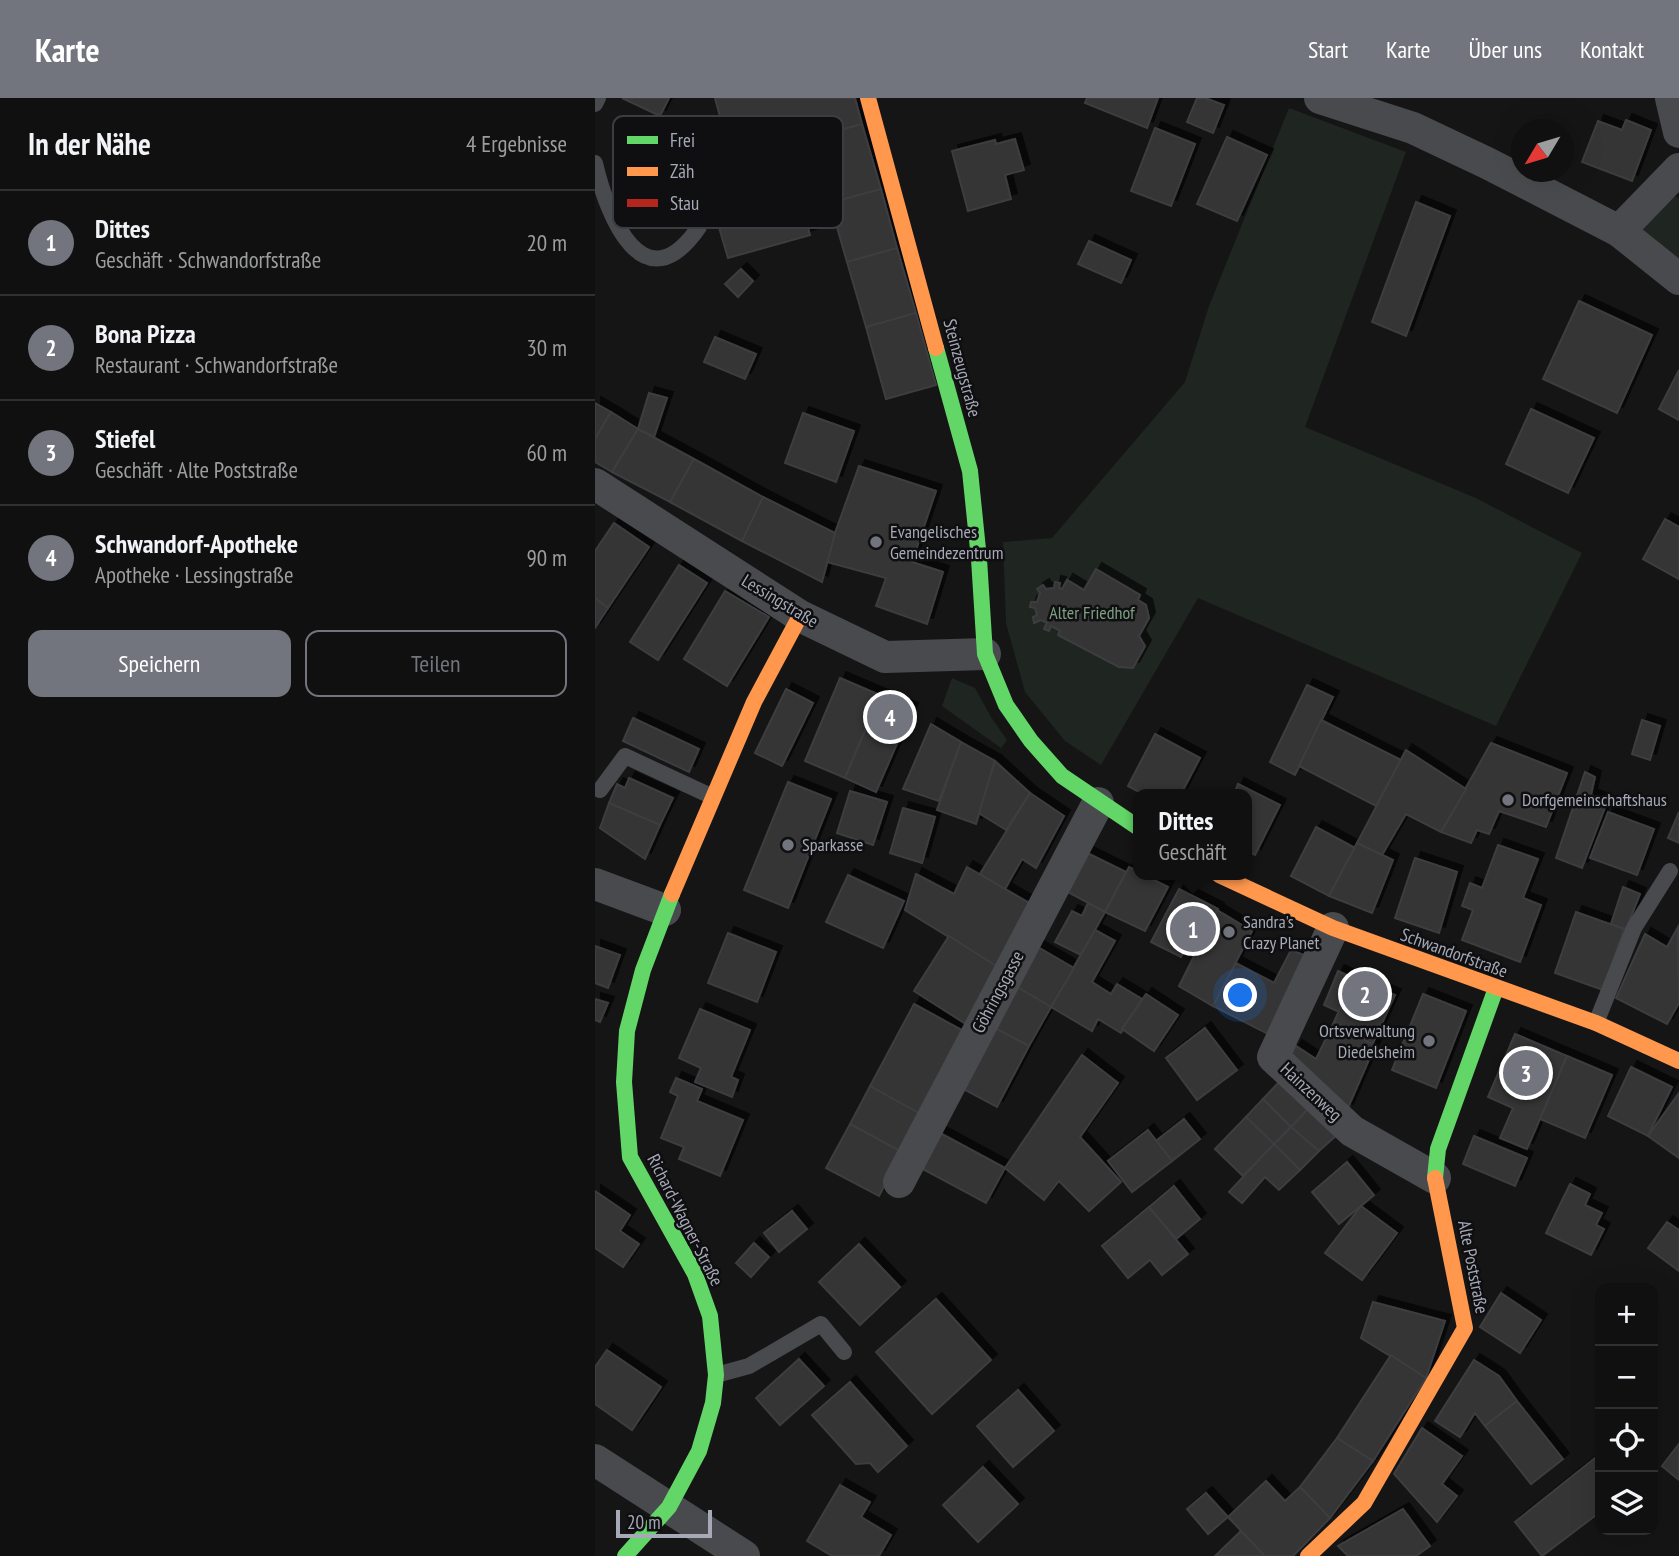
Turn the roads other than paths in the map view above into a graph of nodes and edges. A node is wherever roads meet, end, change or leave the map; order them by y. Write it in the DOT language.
graph roads {
  1 [pos="598,98"];
  2 [pos="868,98"];
  3 [pos="1320,98"];
  4 [pos="1671,98"];
  5 [pos="595,104"];
  6 [pos="1679,132"];
  7 [pos="595,163"];
  8 [pos="1679,169"];
  9 [pos="613,219"];
  10 [pos="618,228"];
  11 [pos="698,228"];
  12 [pos="1619,231"];
  13 [pos="1679,279"];
  14 [pos="595,484"];
  15 [pos="800,616"];
  16 [pos="985,654"];
  17 [pos="600,790"];
  18 [pos="713,797"];
  19 [pos="1098,803"];
  20 [pos="1133,824"];
  21 [pos="1670,871"];
  22 [pos="1230,880"];
  23 [pos="595,884"];
  24 [pos="665,910"];
  25 [pos="1333,928"];
  26 [pos="1496,988"];
  27 [pos="1596,1023"];
  28 [pos="1679,1061"];
  29 [pos="1434,1178"];
  30 [pos="899,1182"];
  31 [pos="844,1352"];
  32 [pos="716,1376"];
  33 [pos="595,1460"];
  34 [pos="669,1507"];
  35 [pos="625,1556"];
  36 [pos="744,1556"];
  37 [pos="1308,1556"];
  1 -- 5 [label="lane"];
  2 -- 16 [label="street, Steinzeugstraße"];
  3 -- 12 [label="street"];
  4 -- 6 [label="street"];
  7 -- 9 [label="lane"];
  8 -- 12 [label="street"];
  10 -- 11 [label="lane"];
  12 -- 13 [label="street"];
  14 -- 15 [label="street, Lessingstraße"];
  15 -- 16 [label="street, Lessingstraße"];
  15 -- 18 [label="street, Richard-Wagner-Straße"];
  16 -- 19 [label="street"];
  17 -- 18 [label="lane"];
  18 -- 24 [label="street, Richard-Wagner-Straße"];
  19 -- 20 [label="street"];
  19 -- 30 [label="street, Göhringsgasse"];
  21 -- 27 [label="lane"];
  22 -- 25 [label="street, Schwandorfstraße"];
  23 -- 24 [label="street"];
  24 -- 32 [label="street, Richard-Wagner-Straße"];
  25 -- 26 [label="street, Schwandorfstraße"];
  25 -- 29 [label="street, Hainzenweg"];
  26 -- 27 [label="street, Schwandorfstraße"];
  26 -- 29 [label="street, Alte Poststraße"];
  27 -- 28 [label="street, Schwandorfstraße"];
  29 -- 37 [label="street, Alte Poststraße"];
  31 -- 32 [label="lane"];
  32 -- 34 [label="street, Richard-Wagner-Straße"];
  33 -- 34 [label="street"];
  34 -- 35 [label="street, Richard-Wagner-Straße"];
  34 -- 36 [label="street"];
}
